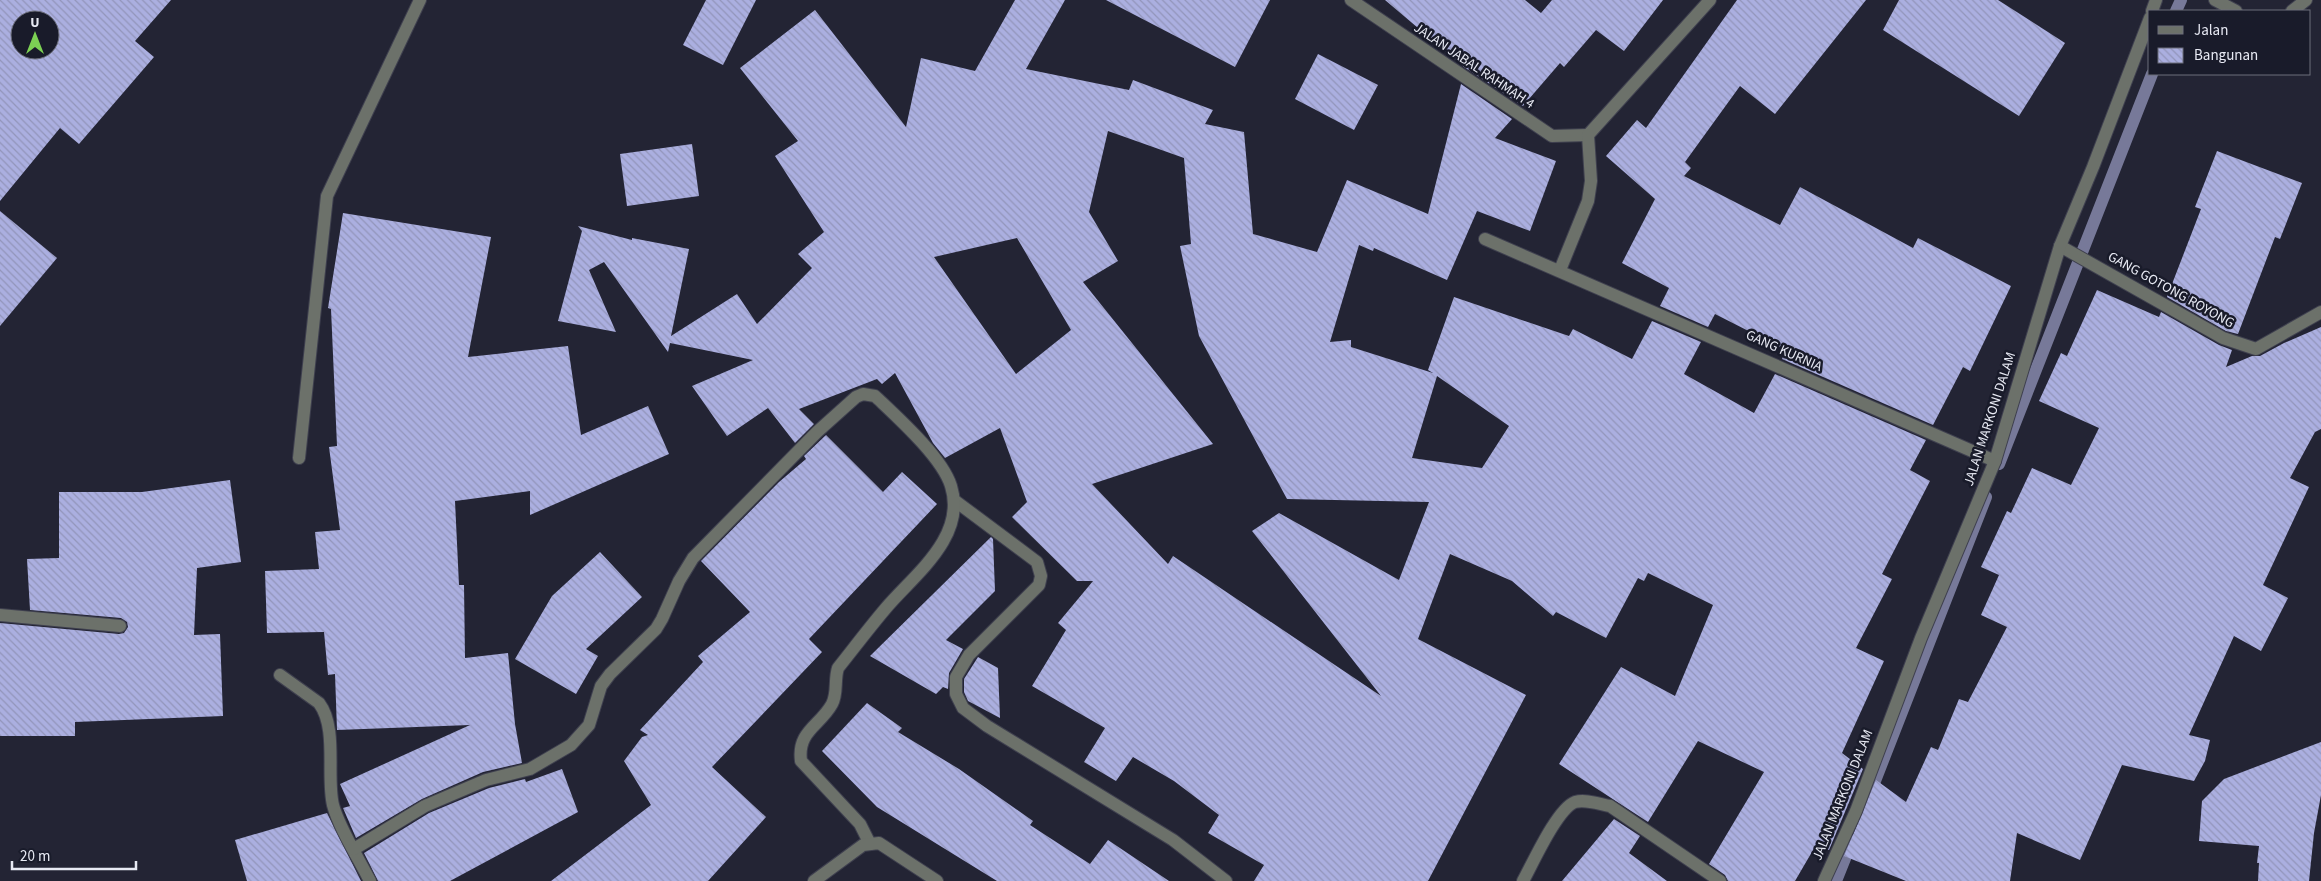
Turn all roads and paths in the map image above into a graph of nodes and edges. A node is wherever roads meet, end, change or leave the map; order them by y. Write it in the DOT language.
graph roads {
  1 [pos="420,0"];
  2 [pos="1350,0"];
  3 [pos="1710,0"];
  4 [pos="2215,0"];
  5 [pos="2306,0"];
  6 [pos="2234,10"];
  7 [pos="2293,10"];
  8 [pos="2148,23"];
  9 [pos="1588,135"];
  10 [pos="1486,239"];
  11 [pos="2060,246"];
  12 [pos="1560,270"];
  13 [pos="2321,312"];
  14 [pos="299,458"];
  15 [pos="1995,460"];
  16 [pos="954,500"];
  17 [pos="0,615"];
  18 [pos="120,626"];
  19 [pos="280,674"];
  20 [pos="870,844"];
  21 [pos="354,850"];
  22 [pos="370,881"];
  23 [pos="814,881"];
  24 [pos="937,881"];
  25 [pos="1226,881"];
  26 [pos="1523,881"];
  27 [pos="1720,881"];
  28 [pos="1824,881"];
  1 -- 14 [label="street"];
  2 -- 9 [label="street, JALAN JABAL RAHMAH 4"];
  3 -- 9 [label="street"];
  4 -- 6 [label="street"];
  5 -- 7 [label="street"];
  8 -- 11 [label="street, JALAN MARKONI DALAM"];
  9 -- 12 [label="street"];
  10 -- 12 [label="street, GANG KURNIA"];
  11 -- 13 [label="street, GANG GOTONG ROYONG"];
  11 -- 15 [label="street, JALAN MARKONI DALAM"];
  12 -- 15 [label="street, GANG KURNIA"];
  15 -- 28 [label="street, JALAN MARKONI DALAM"];
  16 -- 20 [label="street"];
  16 -- 21 [label="street"];
  16 -- 25 [label="street"];
  17 -- 18 [label="street"];
  19 -- 21 [label="street"];
  20 -- 23 [label="street"];
  20 -- 24 [label="street"];
  21 -- 22 [label="street"];
  26 -- 27 [label="street"];
}
